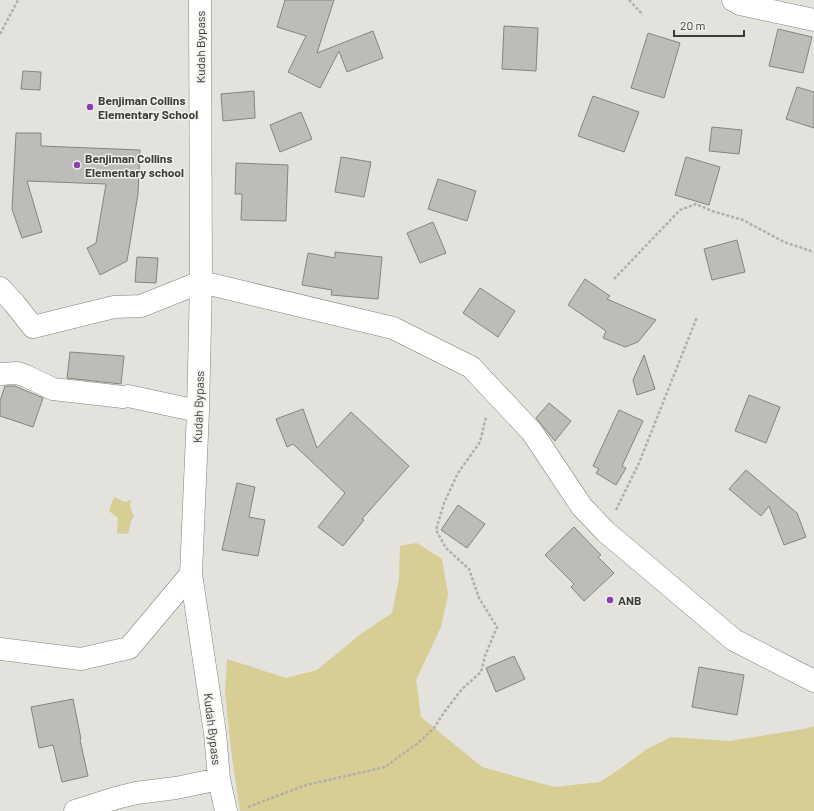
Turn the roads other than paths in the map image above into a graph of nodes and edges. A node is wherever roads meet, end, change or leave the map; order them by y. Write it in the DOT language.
graph roads {
  1 [pos="200,0"];
  2 [pos="733,0"];
  3 [pos="814,20"];
  4 [pos="201,282"];
  5 [pos="0,288"];
  6 [pos="0,374"];
  7 [pos="198,411"];
  8 [pos="191,574"];
  9 [pos="0,649"];
  10 [pos="814,680"];
  11 [pos="219,779"];
  12 [pos="235,810"];
  13 [pos="75,811"];
  1 -- 4 [label="street, Kudah Bypass"];
  2 -- 3 [label="street"];
  4 -- 5 [label="street"];
  4 -- 7 [label="street, Kudah Bypass"];
  4 -- 10 [label="street"];
  6 -- 7 [label="street"];
  7 -- 8 [label="street, Kudah Bypass"];
  8 -- 9 [label="street"];
  8 -- 11 [label="street, Kudah Bypass"];
  11 -- 12 [label="street, Kudah Bypass"];
  11 -- 13 [label="street"];
}
